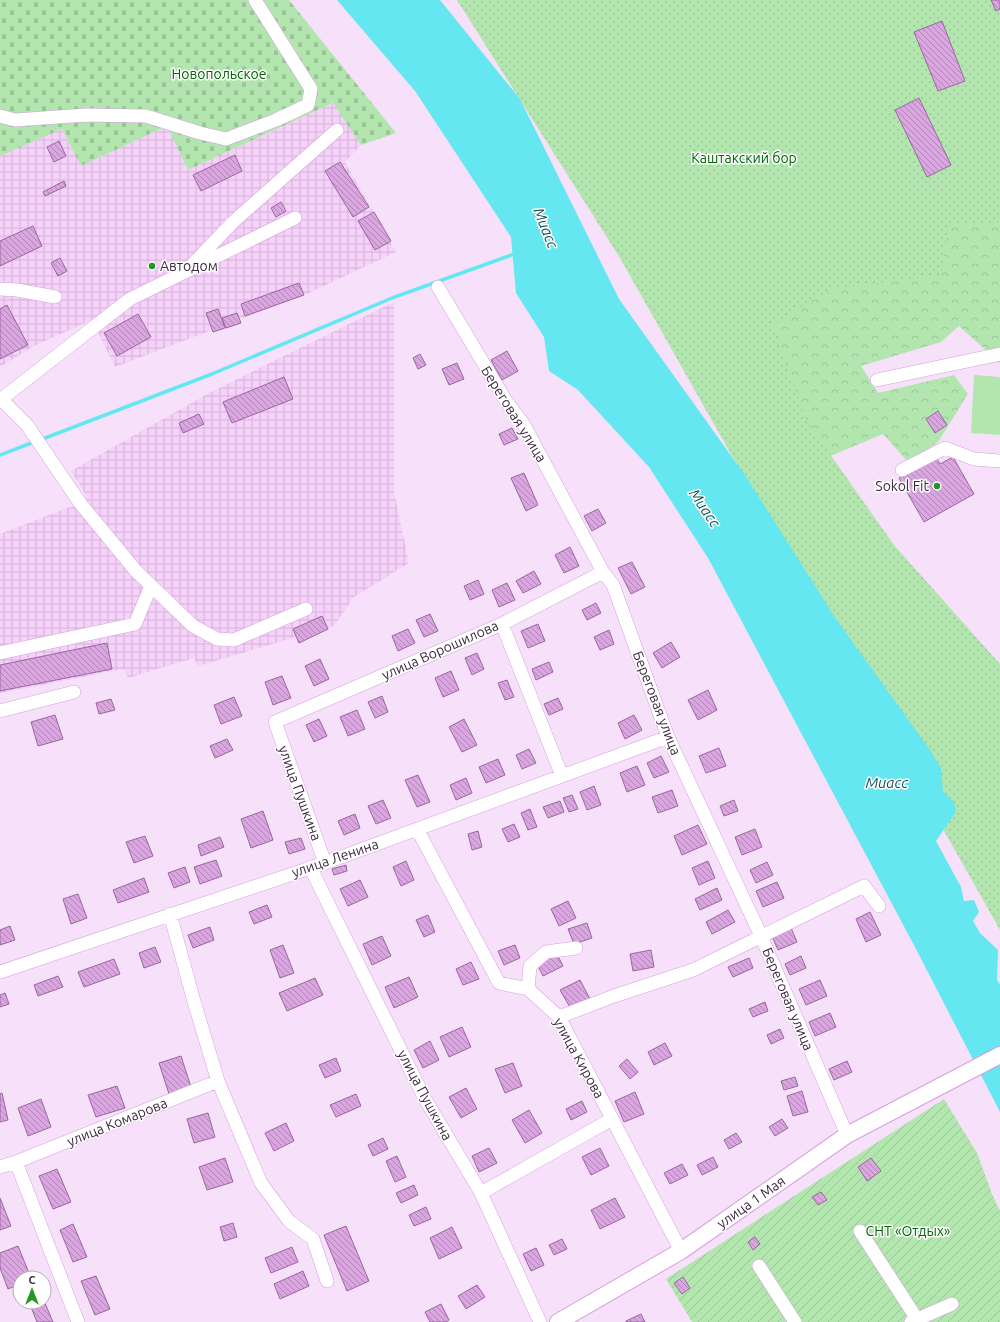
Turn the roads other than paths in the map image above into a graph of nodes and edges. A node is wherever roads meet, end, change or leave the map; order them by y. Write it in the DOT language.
graph roads {
  1 [pos="255,0"];
  2 [pos="0,116"];
  3 [pos="337,130"];
  4 [pos="295,218"];
  5 [pos="186,271"];
  6 [pos="438,287"];
  7 [pos="0,289"];
  8 [pos="55,297"];
  9 [pos="1000,354"];
  10 [pos="877,380"];
  11 [pos="1,400"];
  12 [pos="1000,461"];
  13 [pos="902,470"];
  14 [pos="603,572"];
  15 [pos="151,586"];
  16 [pos="306,609"];
  17 [pos="502,624"];
  18 [pos="0,653"];
  19 [pos="74,692"];
  20 [pos="0,711"];
  21 [pos="275,722"];
  22 [pos="668,737"];
  23 [pos="562,776"];
  24 [pos="417,829"];
  25 [pos="325,863"];
  26 [pos="310,868"];
  27 [pos="879,906"];
  28 [pos="170,914"];
  29 [pos="761,936"];
  30 [pos="576,948"];
  31 [pos="0,972"];
  32 [pos="528,989"];
  33 [pos="559,1017"];
  34 [pos="1000,1055"];
  35 [pos="218,1081"];
  36 [pos="612,1119"];
  37 [pos="847,1136"];
  38 [pos="16,1162"];
  39 [pos="0,1167"];
  40 [pos="481,1193"];
  41 [pos="860,1231"];
  42 [pos="681,1251"];
  43 [pos="759,1266"];
  44 [pos="327,1281"];
  45 [pos="952,1304"];
  46 [pos="914,1320"];
  47 [pos="78,1322"];
  48 [pos="540,1322"];
  49 [pos="558,1322"];
  50 [pos="795,1322"];
  1 -- 2 [label="street"];
  3 -- 5 [label="street"];
  4 -- 5 [label="street"];
  5 -- 11 [label="street"];
  6 -- 14 [label="street, Береговая улица"];
  7 -- 8 [label="street"];
  9 -- 10 [label="street"];
  11 -- 15 [label="street"];
  12 -- 13 [label="street"];
  14 -- 17 [label="street, улица Ворошилова"];
  14 -- 22 [label="street, Береговая улица"];
  15 -- 16 [label="street"];
  15 -- 18 [label="street"];
  17 -- 21 [label="street, улица Ворошилова"];
  17 -- 23 [label="street"];
  19 -- 20 [label="street"];
  21 -- 25 [label="street, улица Пушкина"];
  22 -- 23 [label="street, улица Ленина"];
  22 -- 29 [label="street, Береговая улица"];
  23 -- 24 [label="street, улица Ленина"];
  24 -- 25 [label="street, улица Ленина"];
  24 -- 32 [label="street"];
  25 -- 26 [label="street, улица Ленина"];
  26 -- 28 [label="street, улица Ленина"];
  26 -- 40 [label="street, улица Пушкина"];
  27 -- 29 [label="street"];
  28 -- 31 [label="street, улица Ленина"];
  28 -- 35 [label="street"];
  29 -- 33 [label="street"];
  29 -- 37 [label="street, Береговая улица"];
  30 -- 32 [label="street"];
  32 -- 33 [label="street, улица Кирова"];
  33 -- 36 [label="street, улица Кирова"];
  34 -- 37 [label="main road, улица 1 Мая"];
  35 -- 38 [label="street, улица Комарова"];
  35 -- 44 [label="street"];
  36 -- 40 [label="street"];
  36 -- 42 [label="street, улица Кирова"];
  37 -- 42 [label="main road, улица 1 Мая"];
  38 -- 39 [label="street, улица Комарова"];
  38 -- 47 [label="street"];
  40 -- 48 [label="street, улица Пушкина"];
  41 -- 46 [label="street"];
  42 -- 49 [label="main road, улица 1 Мая"];
  43 -- 50 [label="street"];
  45 -- 46 [label="street"];
}
